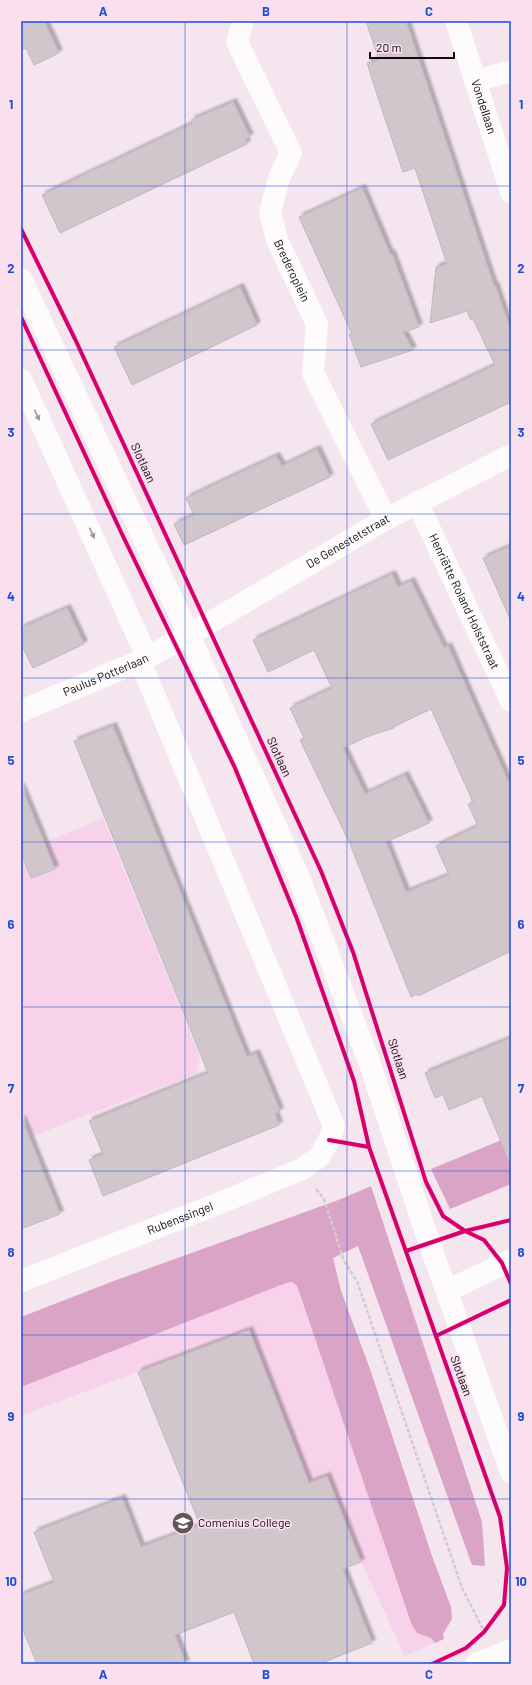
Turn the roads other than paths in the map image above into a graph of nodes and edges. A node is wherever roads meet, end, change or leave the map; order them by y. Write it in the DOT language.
graph roads {
  1 [pos="244,21"];
  2 [pos="456,21"];
  3 [pos="511,71"];
  4 [pos="475,81"];
  5 [pos="511,192"];
  6 [pos="21,279"];
  7 [pos="21,379"];
  8 [pos="511,455"];
  9 [pos="418,502"];
  10 [pos="386,520"];
  11 [pos="189,635"];
  12 [pos="144,659"];
  13 [pos="511,701"];
  14 [pos="21,711"];
  15 [pos="511,1260"];
  16 [pos="21,1281"];
  17 [pos="447,1291"];
  18 [pos="511,1472"];
  19 [pos="504,1653"];
  20 [pos="476,1664"];
  1 -- 10 [label="street, Brederoplein"];
  2 -- 4 [label="street, Vondellaan"];
  3 -- 4 [label="street"];
  4 -- 5 [label="street, Vondellaan"];
  6 -- 11 [label="street, Slotlaan"];
  7 -- 12 [label="street, one-way"];
  8 -- 9 [label="street, De Genestetstraat"];
  9 -- 10 [label="street, De Genestetstraat"];
  9 -- 13 [label="street, Henriëtte Roland Holststraat"];
  10 -- 11 [label="street, De Genestetstraat"];
  11 -- 12 [label="street, Paulus Potterlaan"];
  11 -- 17 [label="street, Slotlaan"];
  12 -- 14 [label="street, Paulus Potterlaan"];
  12 -- 16 [label="street, Rubenssingel"];
  15 -- 17 [label="street"];
  17 -- 18 [label="street, Slotlaan"];
  19 -- 20 [label="street"];
}
